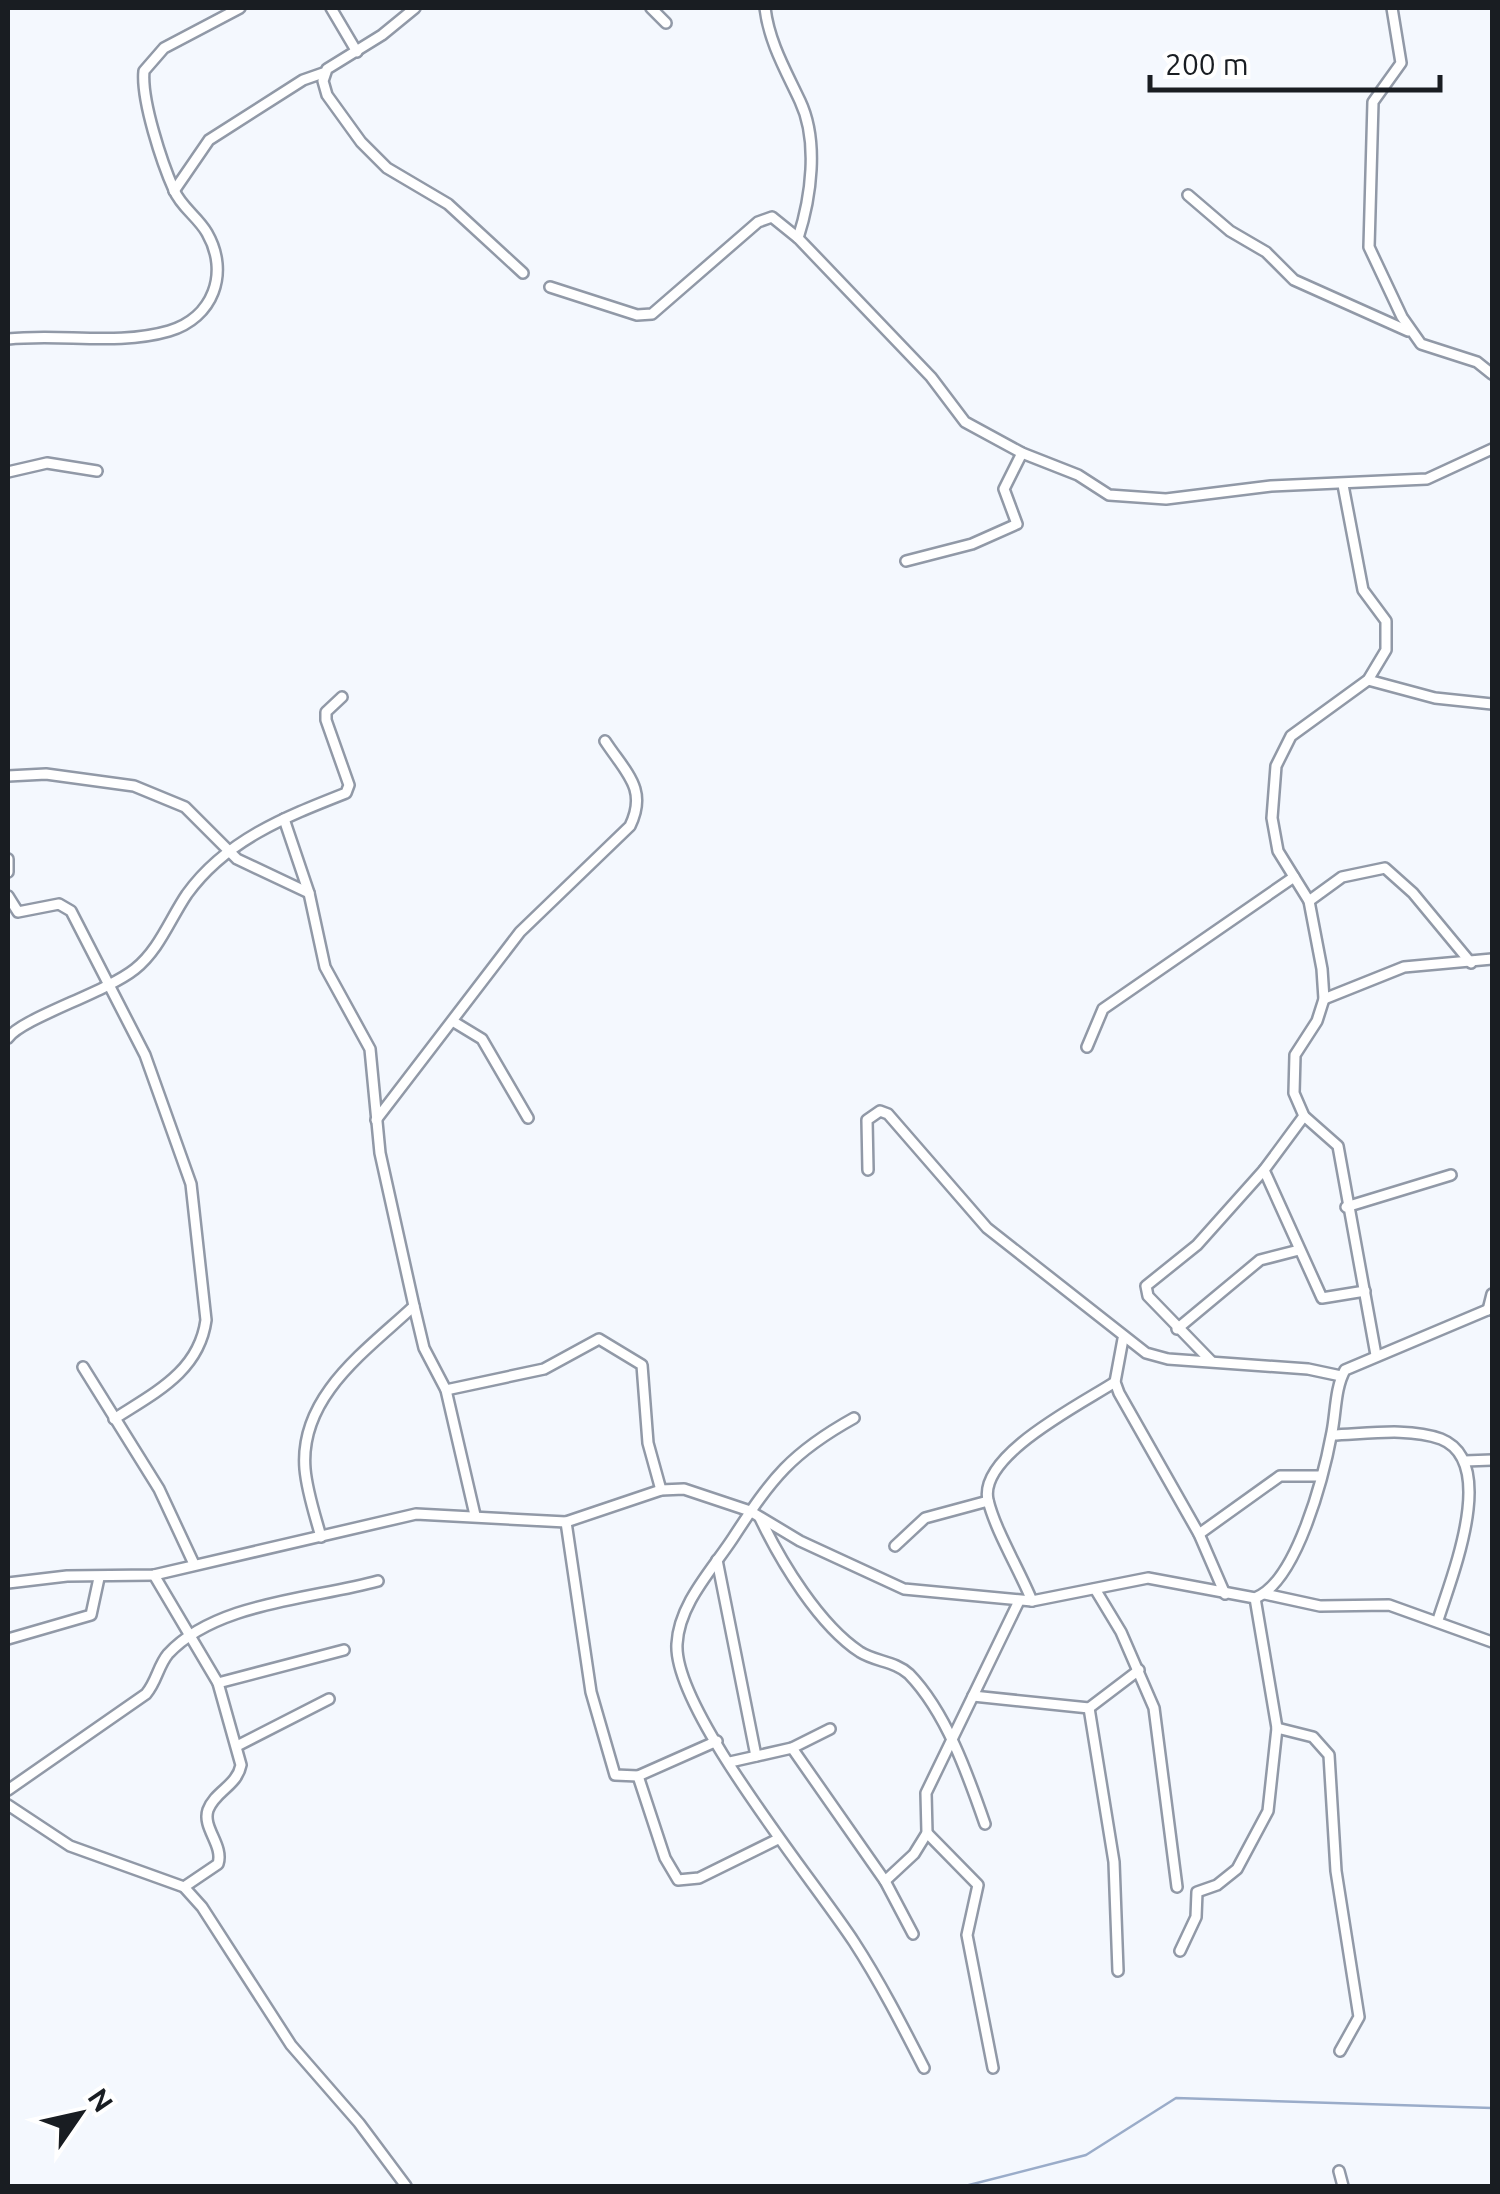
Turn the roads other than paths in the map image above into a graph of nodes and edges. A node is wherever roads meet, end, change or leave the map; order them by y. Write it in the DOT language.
graph roads {
  1 [pos="240,8"];
  2 [pos="331,8"];
  3 [pos="415,8"];
  4 [pos="651,8"];
  5 [pos="766,8"];
  6 [pos="1392,8"];
  7 [pos="666,22"];
  8 [pos="357,52"];
  9 [pos="323,73"];
  10 [pos="174,191"];
  11 [pos="1188,195"];
  12 [pos="798,238"];
  13 [pos="523,273"];
  14 [pos="550,287"];
  15 [pos="1410,332"];
  16 [pos="8,339"];
  17 [pos="1492,374"];
  18 [pos="1492,449"];
  19 [pos="1022,454"];
  20 [pos="98,471"];
  21 [pos="8,472"];
  22 [pos="1343,485"];
  23 [pos="906,560"];
  24 [pos="1368,680"];
  25 [pos="342,697"];
  26 [pos="1492,704"];
  27 [pos="605,741"];
  28 [pos="8,776"];
  29 [pos="284,819"];
  30 [pos="226,850"];
  31 [pos="8,858"];
  32 [pos="8,872"];
  33 [pos="1294,877"];
  34 [pos="310,893"];
  35 [pos="8,896"];
  36 [pos="1308,902"];
  37 [pos="1492,960"];
  38 [pos="1471,963"];
  39 [pos="111,986"];
  40 [pos="1324,999"];
  41 [pos="454,1022"];
  42 [pos="8,1038"];
  43 [pos="1087,1047"];
  44 [pos="1304,1116"];
  45 [pos="528,1118"];
  46 [pos="376,1120"];
  47 [pos="868,1170"];
  48 [pos="1264,1170"];
  49 [pos="1451,1175"];
  50 [pos="1346,1207"];
  51 [pos="1299,1250"];
  52 [pos="1365,1291"];
  53 [pos="1492,1294"];
  54 [pos="414,1306"];
  55 [pos="1490,1309"];
  56 [pos="1176,1329"];
  57 [pos="1123,1339"];
  58 [pos="1376,1355"];
  59 [pos="1211,1362"];
  60 [pos="83,1367"];
  61 [pos="1341,1376"];
  62 [pos="1115,1382"];
  63 [pos="446,1390"];
  64 [pos="854,1418"];
  65 [pos="114,1419"];
  66 [pos="1332,1434"];
  67 [pos="1492,1460"];
  68 [pos="1465,1461"];
  69 [pos="1321,1476"];
  70 [pos="661,1490"];
  71 [pos="988,1502"];
  72 [pos="754,1514"];
  73 [pos="475,1515"];
  74 [pos="566,1522"];
  75 [pos="1199,1534"];
  76 [pos="321,1537"];
  77 [pos="895,1546"];
  78 [pos="717,1560"];
  79 [pos="194,1564"];
  80 [pos="154,1574"];
  81 [pos="99,1578"];
  82 [pos="378,1582"];
  83 [pos="8,1583"];
  84 [pos="1095,1588"];
  85 [pos="1225,1594"];
  86 [pos="1260,1596"];
  87 [pos="1019,1601"];
  88 [pos="1032,1601"];
  89 [pos="1438,1620"];
  90 [pos="192,1634"];
  91 [pos="8,1639"];
  92 [pos="1492,1642"];
  93 [pos="344,1650"];
  94 [pos="1139,1670"];
  95 [pos="218,1683"];
  96 [pos="973,1696"];
  97 [pos="330,1699"];
  98 [pos="1089,1708"];
  99 [pos="1276,1728"];
  100 [pos="830,1729"];
  101 [pos="718,1741"];
  102 [pos="952,1744"];
  103 [pos="238,1746"];
  104 [pos="792,1748"];
  105 [pos="756,1756"];
  106 [pos="730,1762"];
  107 [pos="638,1776"];
  108 [pos="8,1790"];
  109 [pos="8,1805"];
  110 [pos="985,1824"];
  111 [pos="928,1833"];
  112 [pos="778,1839"];
  113 [pos="885,1881"];
  114 [pos="184,1887"];
  115 [pos="1177,1887"];
  116 [pos="913,1934"];
  117 [pos="1180,1951"];
  118 [pos="1118,1972"];
  119 [pos="1340,2051"];
  120 [pos="924,2068"];
  121 [pos="992,2068"];
  122 [pos="1339,2171"];
  123 [pos="406,2186"];
  124 [pos="1343,2186"];
  1 -- 10 [label="street"];
  2 -- 8 [label="street"];
  3 -- 8 [label="street"];
  4 -- 7 [label="street"];
  5 -- 12 [label="street"];
  6 -- 15 [label="street"];
  8 -- 9 [label="street"];
  9 -- 10 [label="street"];
  9 -- 13 [label="street"];
  10 -- 16 [label="street"];
  11 -- 15 [label="street"];
  12 -- 14 [label="street"];
  12 -- 19 [label="street"];
  15 -- 17 [label="street"];
  18 -- 22 [label="street"];
  19 -- 22 [label="street"];
  19 -- 23 [label="street"];
  20 -- 21 [label="street"];
  22 -- 24 [label="street"];
  24 -- 26 [label="street"];
  24 -- 33 [label="street"];
  25 -- 29 [label="street"];
  27 -- 41 [label="street"];
  28 -- 30 [label="street"];
  29 -- 30 [label="street"];
  29 -- 34 [label="street"];
  30 -- 34 [label="street"];
  30 -- 39 [label="street"];
  31 -- 32 [label="street"];
  33 -- 36 [label="street"];
  33 -- 43 [label="street"];
  34 -- 46 [label="street"];
  35 -- 39 [label="street"];
  36 -- 38 [label="street"];
  36 -- 40 [label="street"];
  37 -- 38 [label="street"];
  38 -- 40 [label="street"];
  39 -- 42 [label="street"];
  39 -- 65 [label="street"];
  40 -- 44 [label="street"];
  41 -- 45 [label="street"];
  41 -- 46 [label="street"];
  44 -- 48 [label="street"];
  44 -- 50 [label="street"];
  46 -- 54 [label="street"];
  47 -- 57 [label="street"];
  48 -- 51 [label="street"];
  48 -- 56 [label="street"];
  49 -- 50 [label="street"];
  50 -- 52 [label="street"];
  51 -- 52 [label="street"];
  51 -- 56 [label="street"];
  52 -- 58 [label="street"];
  53 -- 55 [label="street"];
  54 -- 63 [label="street"];
  54 -- 76 [label="street"];
  55 -- 58 [label="street"];
  56 -- 59 [label="street"];
  57 -- 59 [label="street"];
  57 -- 62 [label="street"];
  58 -- 61 [label="street"];
  59 -- 61 [label="street"];
  60 -- 65 [label="street"];
  61 -- 66 [label="street"];
  62 -- 71 [label="street"];
  62 -- 75 [label="street"];
  63 -- 70 [label="street"];
  63 -- 73 [label="street"];
  64 -- 72 [label="street"];
  65 -- 79 [label="street"];
  66 -- 68 [label="street"];
  66 -- 69 [label="street"];
  67 -- 68 [label="street"];
  68 -- 89 [label="street"];
  69 -- 75 [label="street"];
  69 -- 86 [label="street"];
  70 -- 72 [label="street"];
  70 -- 74 [label="street"];
  71 -- 77 [label="street"];
  71 -- 88 [label="street"];
  72 -- 78 [label="street"];
  72 -- 87 [label="street"];
  72 -- 102 [label="street"];
  73 -- 74 [label="street"];
  73 -- 76 [label="street"];
  74 -- 107 [label="street"];
  75 -- 85 [label="street"];
  76 -- 79 [label="street"];
  78 -- 101 [label="street"];
  78 -- 105 [label="street"];
  79 -- 80 [label="street"];
  80 -- 81 [label="street"];
  80 -- 90 [label="street"];
  81 -- 83 [label="street"];
  81 -- 91 [label="street"];
  82 -- 90 [label="street"];
  84 -- 85 [label="street"];
  84 -- 88 [label="street"];
  84 -- 94 [label="street"];
  85 -- 86 [label="street"];
  86 -- 89 [label="street"];
  86 -- 99 [label="street"];
  87 -- 88 [label="street"];
  87 -- 96 [label="street"];
  89 -- 92 [label="street"];
  90 -- 95 [label="street"];
  90 -- 108 [label="street"];
  93 -- 95 [label="street"];
  94 -- 98 [label="street"];
  94 -- 115 [label="street"];
  95 -- 103 [label="street"];
  96 -- 98 [label="street"];
  96 -- 102 [label="street"];
  97 -- 103 [label="street"];
  98 -- 118 [label="street"];
  99 -- 117 [label="street"];
  99 -- 119 [label="street"];
  100 -- 104 [label="street"];
  101 -- 106 [label="street"];
  101 -- 107 [label="street"];
  102 -- 110 [label="street"];
  102 -- 111 [label="street"];
  103 -- 114 [label="street"];
  104 -- 105 [label="street"];
  104 -- 113 [label="street"];
  105 -- 106 [label="street"];
  106 -- 112 [label="street"];
  107 -- 112 [label="street"];
  109 -- 114 [label="street"];
  111 -- 113 [label="street"];
  111 -- 121 [label="street"];
  112 -- 120 [label="street"];
  113 -- 116 [label="street"];
  114 -- 123 [label="street"];
  122 -- 124 [label="street"];
}
